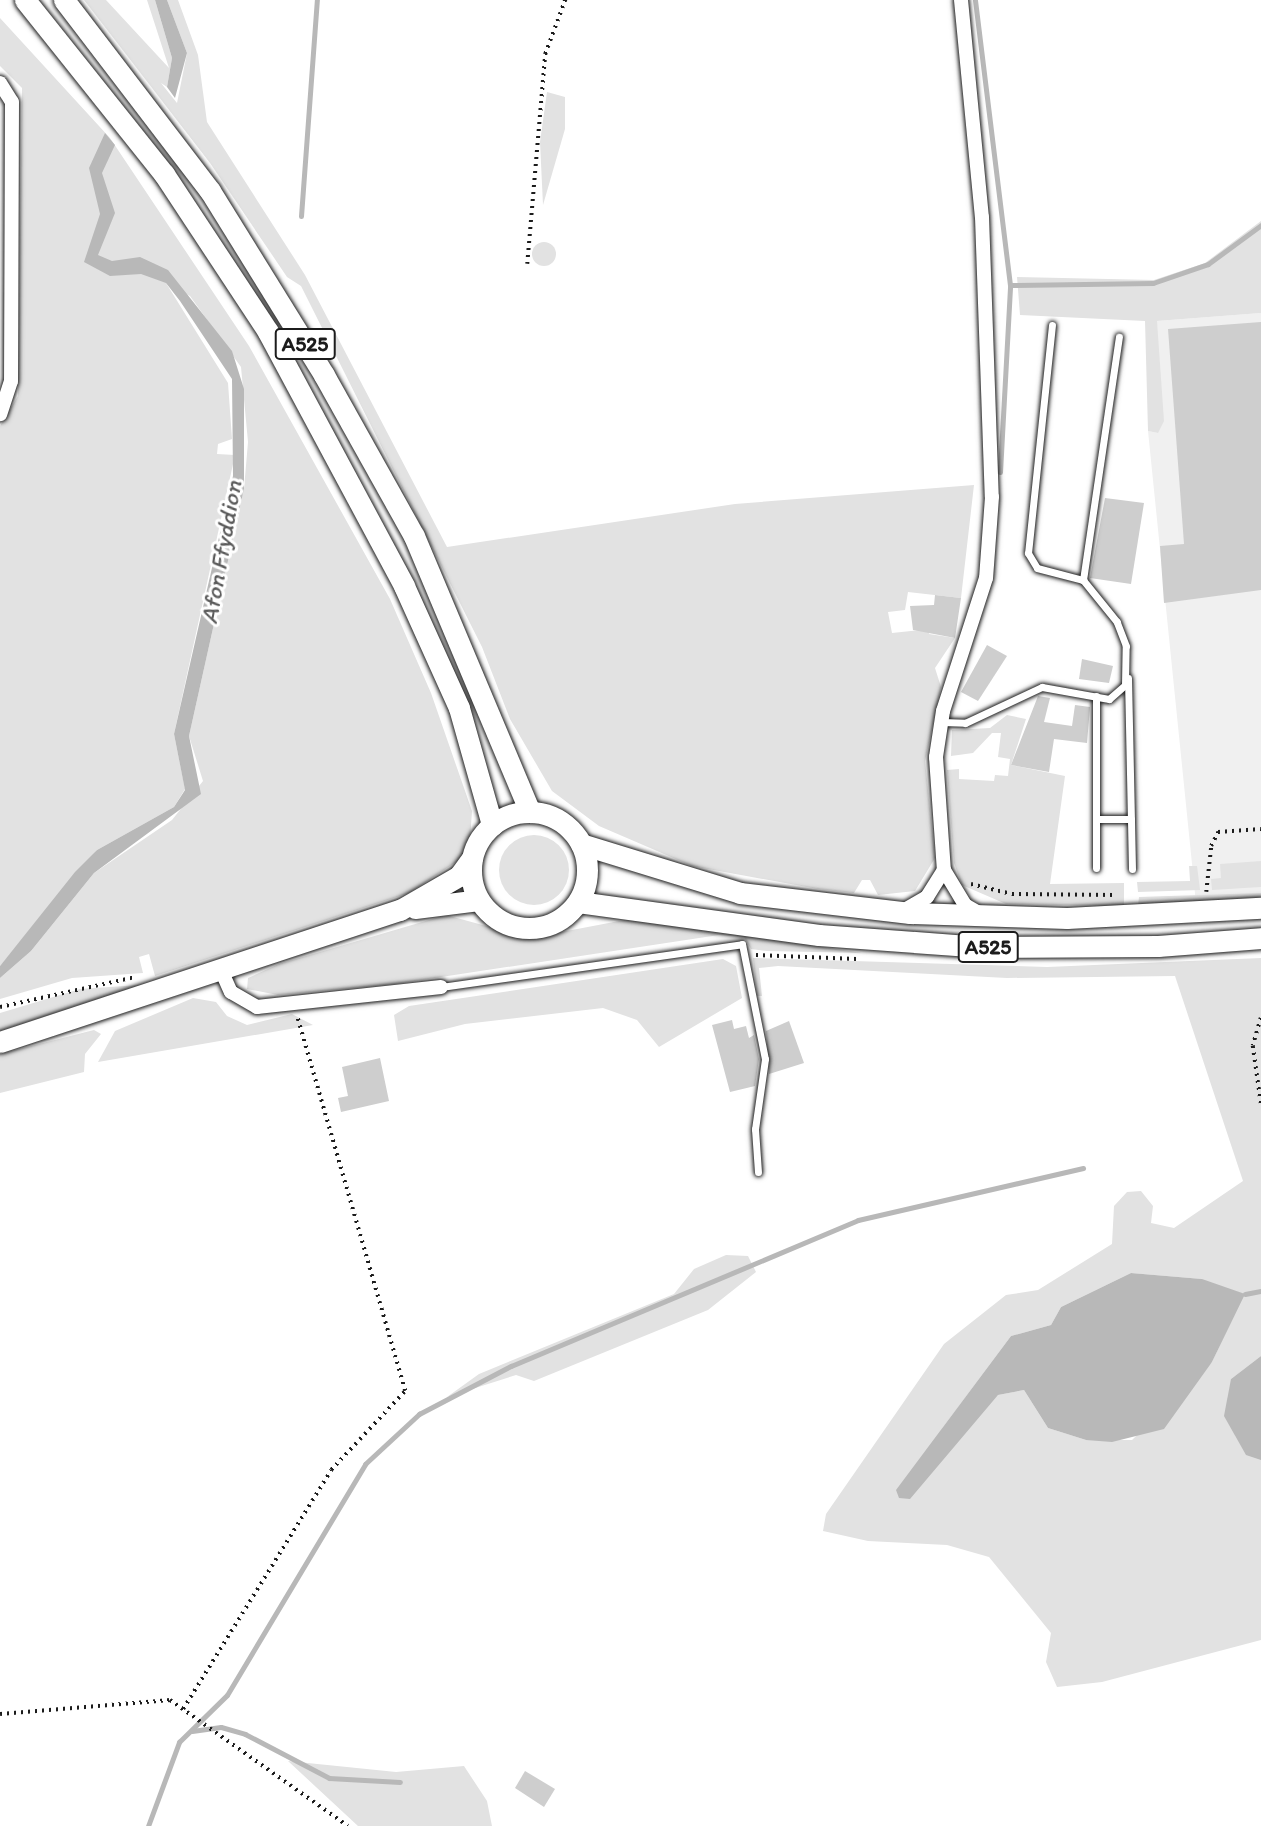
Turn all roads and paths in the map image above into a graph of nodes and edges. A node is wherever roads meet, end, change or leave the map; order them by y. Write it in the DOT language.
graph roads {
  1 [pos="25,0"];
  2 [pos="64,0"];
  3 [pos="565,0"];
  4 [pos="961,0"];
  5 [pos="0,83"];
  6 [pos="3,157"];
  7 [pos="527,264"];
  8 [pos="4,320"];
  9 [pos="1052,325"];
  10 [pos="1119,337"];
  11 [pos="0,414"];
  12 [pos="1083,580"];
  13 [pos="1128,671"];
  14 [pos="1096,696"];
  15 [pos="941,722"];
  16 [pos="530,812"];
  17 [pos="1096,819"];
  18 [pos="1132,819"];
  19 [pos="492,825"];
  20 [pos="1261,829"];
  21 [pos="581,844"];
  22 [pos="472,858"];
  23 [pos="1096,868"];
  24 [pos="1132,869"];
  25 [pos="944,870"];
  26 [pos="1206,892"];
  27 [pos="1220,892"];
  28 [pos="1194,893"];
  29 [pos="1130,895"];
  30 [pos="479,900"];
  31 [pos="578,902"];
  32 [pos="1261,908"];
  33 [pos="400,910"];
  34 [pos="901,912"];
  35 [pos="987,917"];
  36 [pos="1261,938"];
  37 [pos="222,970"];
  38 [pos="145,979"];
  39 [pos="441,987"];
  40 [pos="293,1002"];
  41 [pos="0,1007"];
  42 [pos="1261,1018"];
  43 [pos="0,1042"];
  44 [pos="1261,1103"];
  45 [pos="758,1172"];
  46 [pos="183,1709"];
  47 [pos="0,1714"];
  48 [pos="348,1826"];
  1 -- 19 [label="main road, A525"];
  2 -- 16 [label="main road, A525"];
  3 -- 7 [label="path"];
  4 -- 15 [label="street"];
  5 -- 6 [label="street"];
  6 -- 8 [label="street"];
  8 -- 11 [label="street"];
  9 -- 12 [label="lane"];
  10 -- 12 [label="lane"];
  12 -- 13 [label="lane"];
  13 -- 14 [label="lane"];
  13 -- 18 [label="lane"];
  14 -- 15 [label="lane"];
  14 -- 17 [label="lane"];
  15 -- 25 [label="street"];
  16 -- 19 [label="main road"];
  16 -- 21 [label="main road"];
  17 -- 18 [label="lane"];
  17 -- 23 [label="lane"];
  18 -- 24 [label="lane"];
  19 -- 22 [label="main road"];
  20 -- 26 [label="path"];
  21 -- 31 [label="main road"];
  21 -- 34 [label="main road, A525"];
  22 -- 30 [label="main road"];
  22 -- 33 [label="main road"];
  25 -- 29 [label="path"];
  25 -- 34 [label="street"];
  25 -- 35 [label="street"];
  26 -- 27 [label="path"];
  26 -- 28 [label="path"];
  30 -- 31 [label="main road"];
  30 -- 33 [label="main road"];
  31 -- 36 [label="main road, A525"];
  32 -- 35 [label="main road, A525"];
  33 -- 37 [label="main road"];
  34 -- 35 [label="main road, A525"];
  37 -- 40 [label="street"];
  37 -- 43 [label="main road"];
  38 -- 41 [label="path"];
  39 -- 40 [label="street"];
  39 -- 45 [label="lane"];
  40 -- 46 [label="path"];
  42 -- 44 [label="path"];
  46 -- 47 [label="path"];
  46 -- 48 [label="path"];
}
